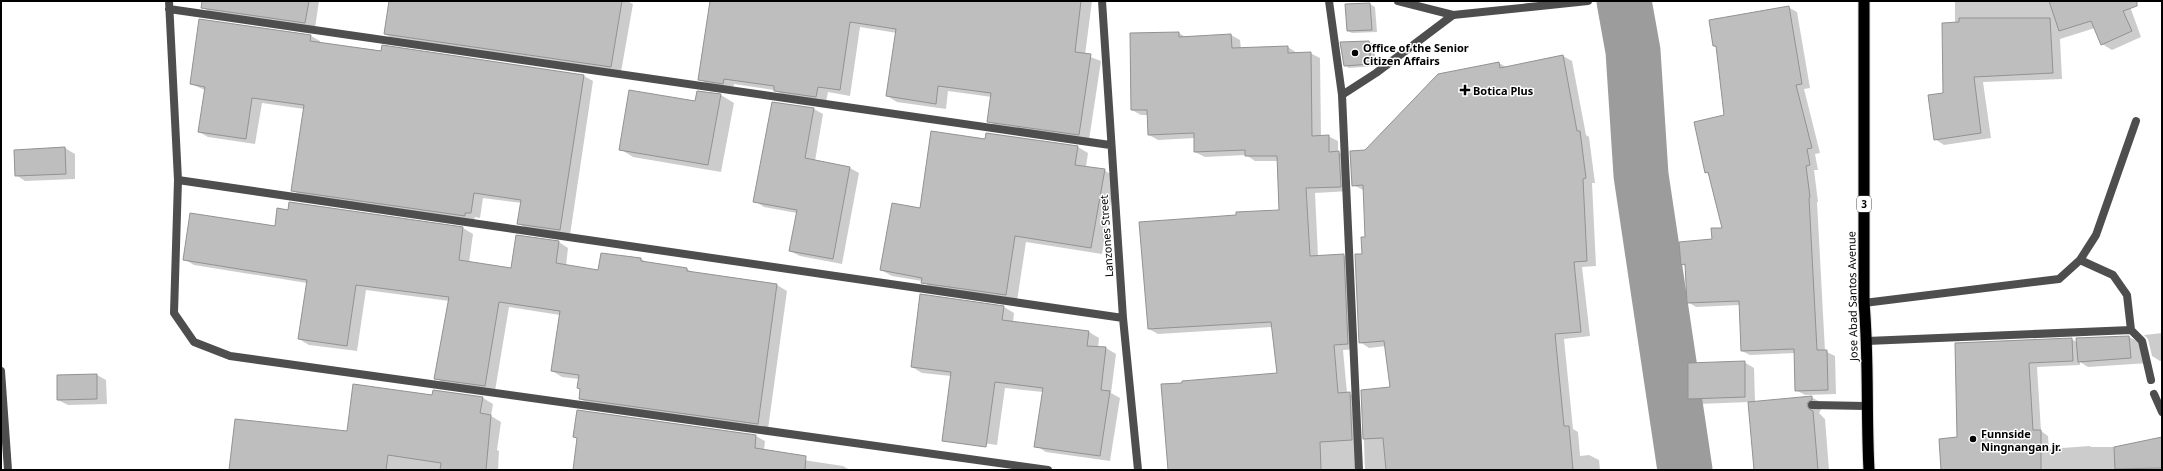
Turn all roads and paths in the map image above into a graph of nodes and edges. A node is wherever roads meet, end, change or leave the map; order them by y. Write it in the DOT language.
graph roads {
  1 [pos="1102,1"];
  2 [pos="1329,1"];
  3 [pos="1398,1"];
  4 [pos="1588,1"];
  5 [pos="1864,1"];
  6 [pos="169,5"];
  7 [pos="1453,15"];
  8 [pos="1342,95"];
  9 [pos="2136,121"];
  10 [pos="1110,145"];
  11 [pos="178,180"];
  12 [pos="2080,260"];
  13 [pos="1864,303"];
  14 [pos="1123,318"];
  15 [pos="2131,330"];
  16 [pos="1867,341"];
  17 [pos="1,371"];
  18 [pos="2151,380"];
  19 [pos="2154,394"];
  20 [pos="1812,405"];
  21 [pos="1866,406"];
  22 [pos="2162,412"];
  23 [pos="8,470"];
  24 [pos="1048,470"];
  25 [pos="1138,470"];
  26 [pos="1359,470"];
  27 [pos="1868,470"];
  1 -- 10 [label="street, Lanzones Street"];
  2 -- 8 [label="street"];
  3 -- 7 [label="street"];
  4 -- 7 [label="street"];
  5 -- 13 [label="highway, Jose Abad Santos Avenue / 3"];
  6 -- 10 [label="street"];
  6 -- 11 [label="street"];
  7 -- 8 [label="street"];
  8 -- 26 [label="street"];
  9 -- 12 [label="street"];
  10 -- 14 [label="street, Lanzones Street"];
  11 -- 14 [label="street"];
  11 -- 24 [label="street"];
  12 -- 13 [label="street"];
  12 -- 15 [label="street"];
  13 -- 16 [label="highway, Jose Abad Santos Avenue / 3"];
  14 -- 25 [label="street, Lanzones Street"];
  15 -- 16 [label="street"];
  15 -- 18 [label="street"];
  16 -- 21 [label="highway, Jose Abad Santos Avenue / 3"];
  17 -- 23 [label="street"];
  19 -- 22 [label="street"];
  20 -- 21 [label="street"];
  21 -- 27 [label="highway, Jose Abad Santos Avenue / 3"];
}
